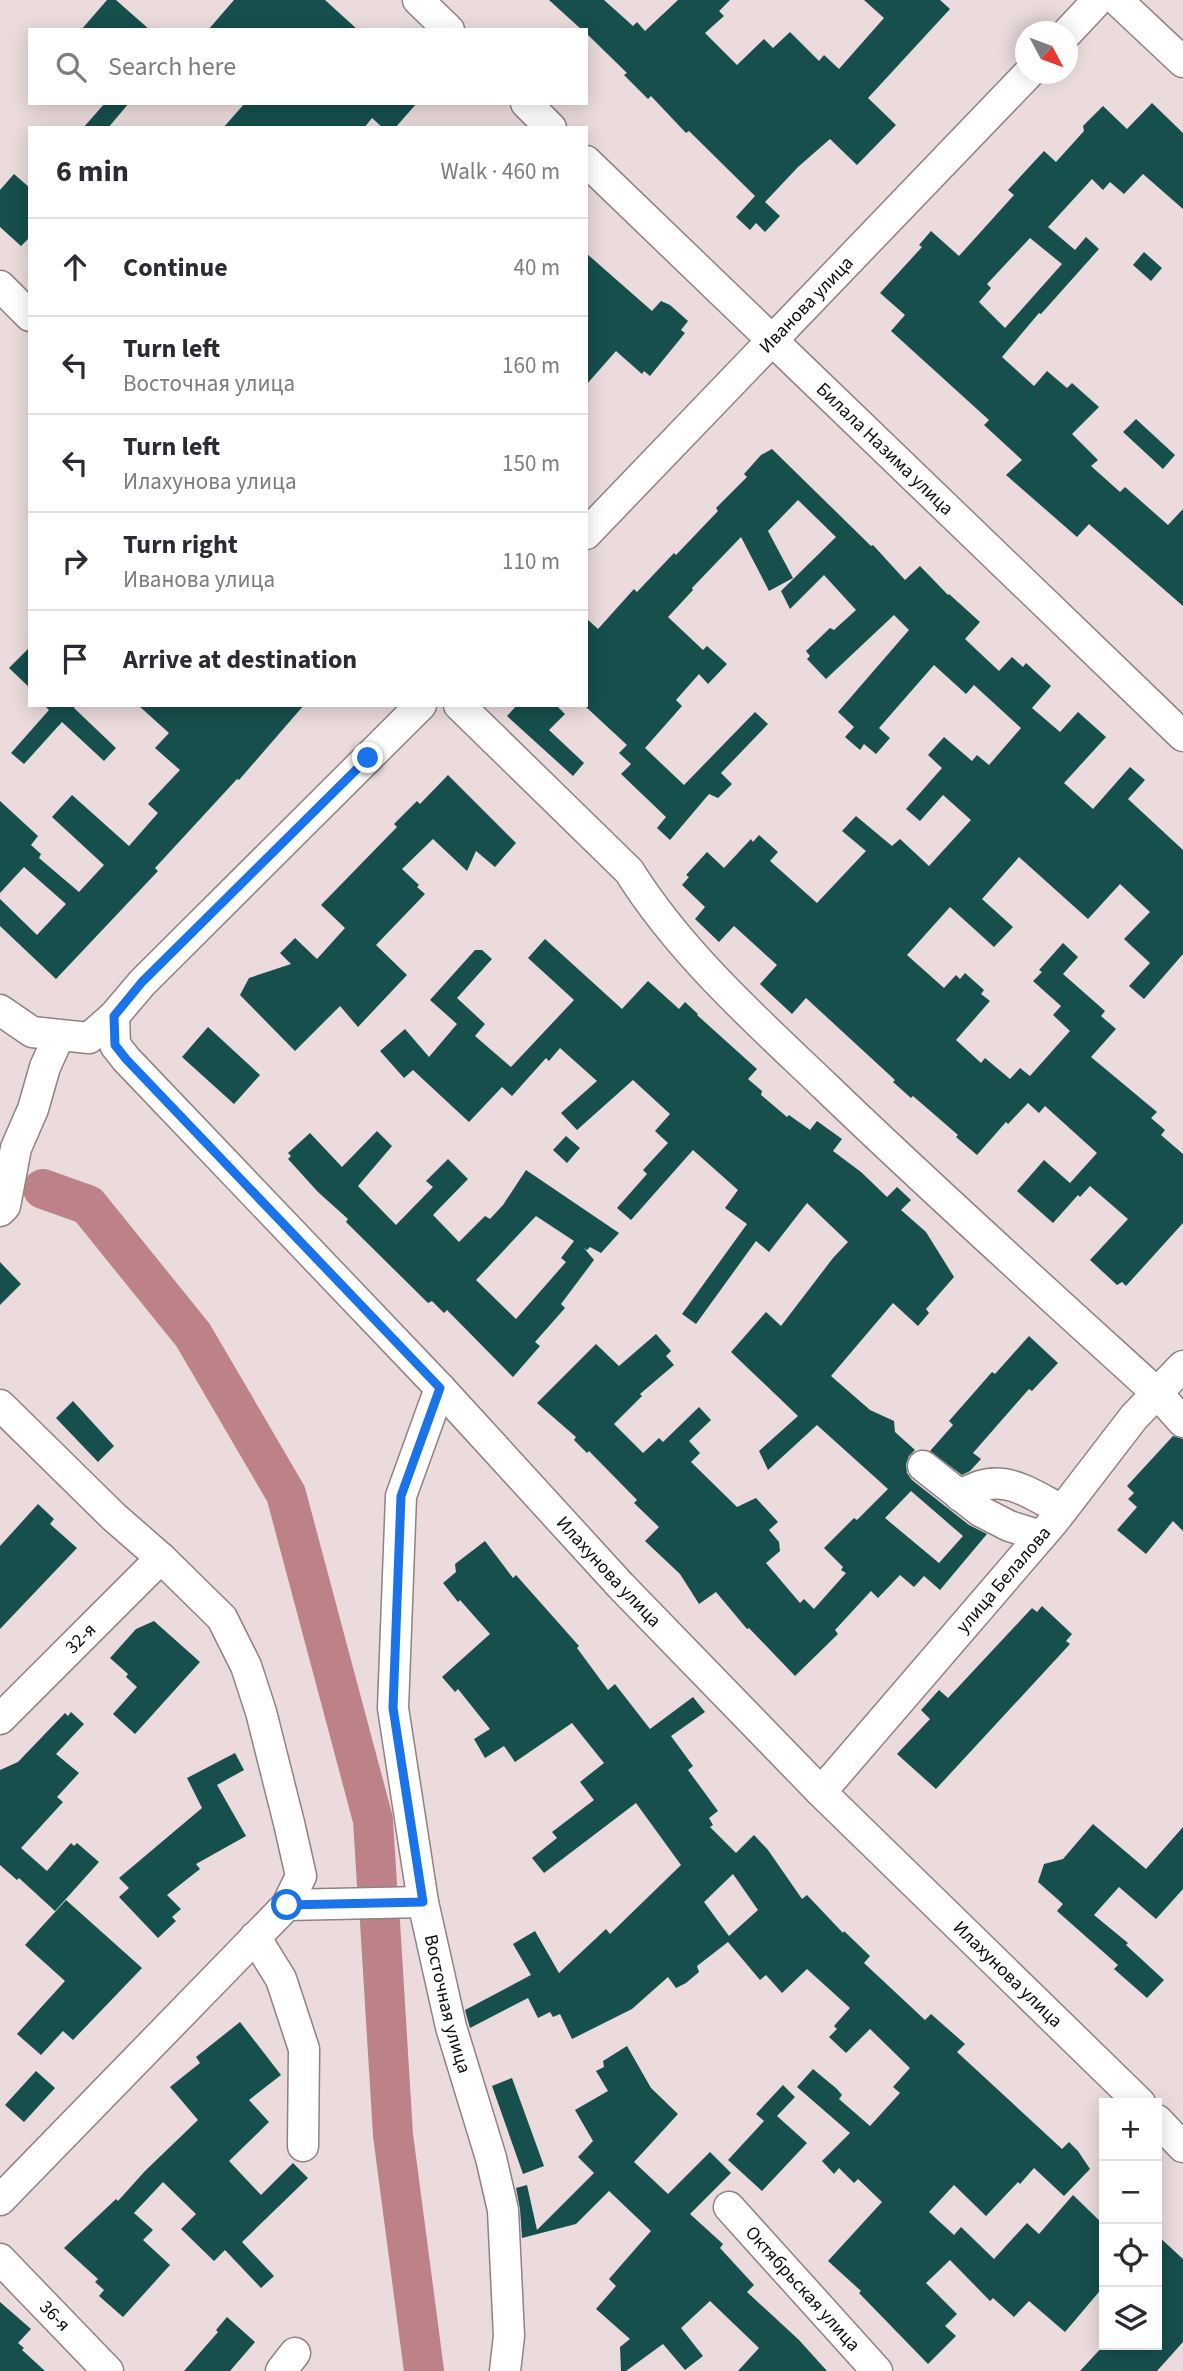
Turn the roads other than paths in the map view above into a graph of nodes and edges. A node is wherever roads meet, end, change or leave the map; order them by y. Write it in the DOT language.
graph roads {
  1 [pos="418,0"];
  2 [pos="1098,0"];
  3 [pos="1117,0"];
  4 [pos="1078,21"];
  5 [pos="447,28"];
  6 [pos="1183,62"];
  7 [pos="1018,84"];
  8 [pos="528,105"];
  9 [pos="549,126"];
  10 [pos="588,163"];
  11 [pos="0,286"];
  12 [pos="28,314"];
  13 [pos="773,340"];
  14 [pos="588,532"];
  15 [pos="419,707"];
  16 [pos="460,707"];
  17 [pos="1183,736"];
  18 [pos="0,1010"];
  19 [pos="114,1016"];
  20 [pos="59,1036"];
  21 [pos="3,1209"];
  22 [pos="1183,1366"];
  23 [pos="440,1388"];
  24 [pos="1158,1394"];
  25 [pos="0,1405"];
  26 [pos="1183,1422"];
  27 [pos="923,1466"];
  28 [pos="960,1496"];
  29 [pos="1062,1510"];
  30 [pos="1041,1536"];
  31 [pos="161,1558"];
  32 [pos="0,1719"];
  33 [pos="821,1792"];
  34 [pos="423,1902"];
  35 [pos="287,1905"];
  36 [pos="255,1937"];
  37 [pos="1135,2098"];
  38 [pos="1162,2125"];
  39 [pos="303,2146"];
  40 [pos="1183,2147"];
  41 [pos="0,2200"];
  42 [pos="729,2207"];
  43 [pos="0,2259"];
  44 [pos="108,2371"];
  45 [pos="505,2371"];
  46 [pos="877,2371"];
  1 -- 5 [label="street"];
  2 -- 4 [label="street"];
  3 -- 6 [label="street"];
  7 -- 13 [label="street, Иванова улица"];
  8 -- 9 [label="street"];
  10 -- 13 [label="street, Билала Назима улица"];
  11 -- 12 [label="street"];
  13 -- 14 [label="street, Иванова улица"];
  13 -- 17 [label="street, Билала Назима улица"];
  15 -- 19 [label="street"];
  16 -- 24 [label="street"];
  18 -- 20 [label="street"];
  19 -- 20 [label="street"];
  19 -- 23 [label="street, Илахунова улица"];
  20 -- 21 [label="street"];
  22 -- 24 [label="street, улица Белалова"];
  23 -- 33 [label="street, Илахунова улица"];
  23 -- 34 [label="street, Восточная улица"];
  24 -- 26 [label="street"];
  24 -- 29 [label="street, улица Белалова"];
  25 -- 31 [label="street"];
  27 -- 28 [label="street"];
  28 -- 29 [label="street"];
  28 -- 30 [label="street"];
  29 -- 30 [label="street, улица Белалова"];
  30 -- 33 [label="street, улица Белалова"];
  31 -- 32 [label="street, 32-я"];
  31 -- 35 [label="street"];
  33 -- 37 [label="street, Илахунова улица"];
  34 -- 35 [label="street"];
  34 -- 45 [label="street, Восточная улица"];
  35 -- 36 [label="street"];
  36 -- 39 [label="street"];
  36 -- 41 [label="street"];
  38 -- 40 [label="street"];
  42 -- 46 [label="street, Октябрьская улица"];
  43 -- 44 [label="street, 36-я"];
}
